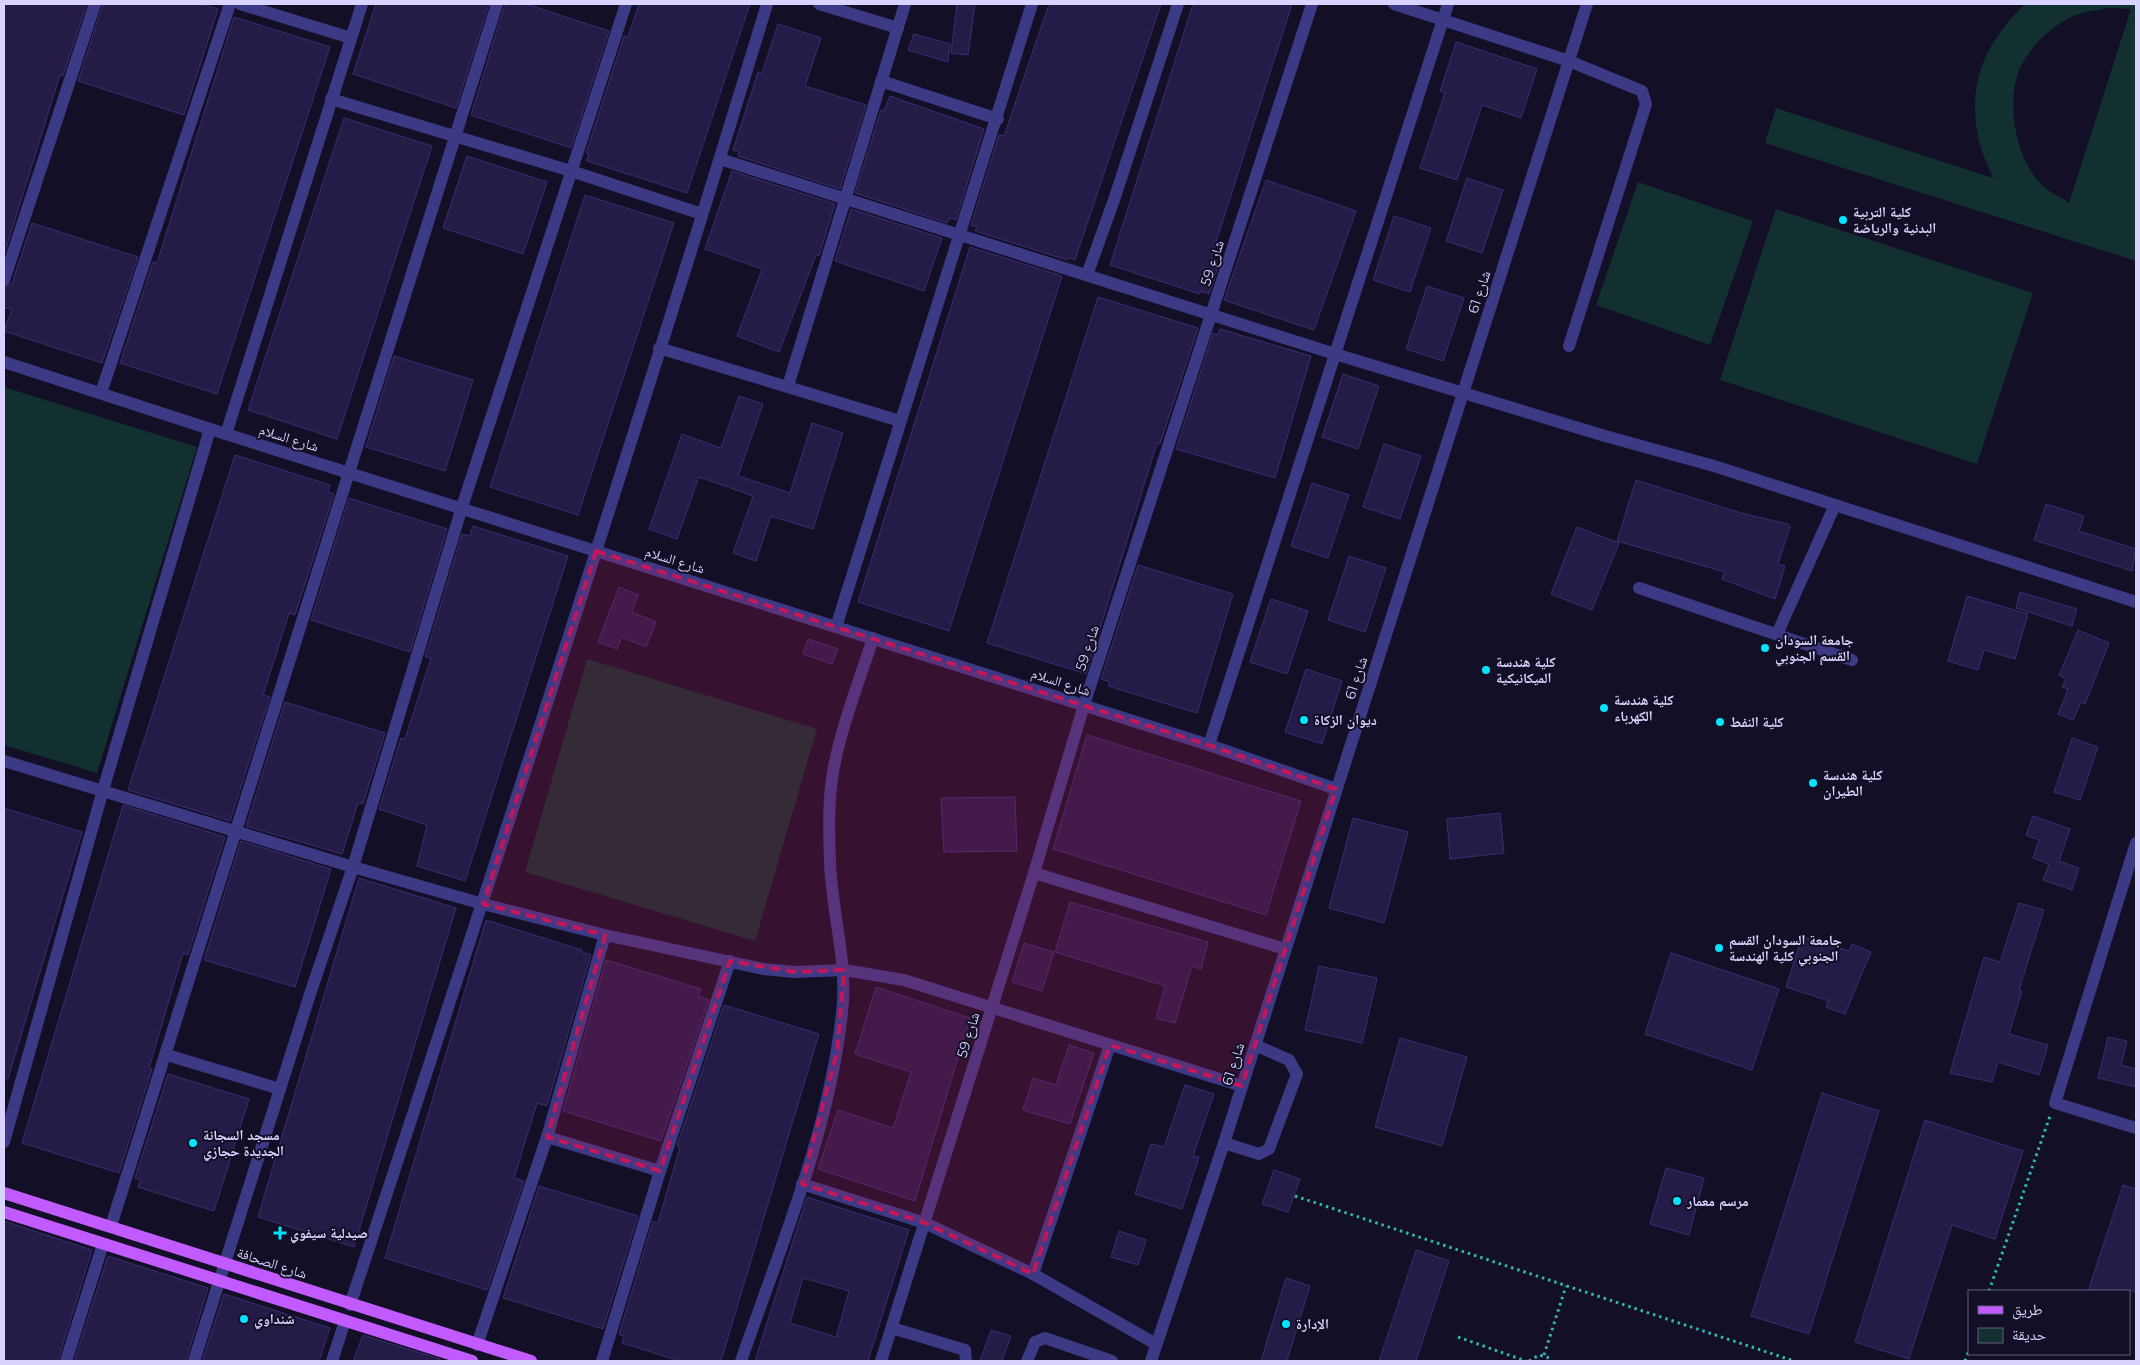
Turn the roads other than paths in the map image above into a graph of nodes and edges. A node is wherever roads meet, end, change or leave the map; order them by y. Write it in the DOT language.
graph roads {
  1 [pos="96,4"];
  2 [pos="230,4"];
  3 [pos="240,4"];
  4 [pos="362,4"];
  5 [pos="497,4"];
  6 [pos="626,4"];
  7 [pos="767,4"];
  8 [pos="819,4"];
  9 [pos="905,4"];
  10 [pos="1032,4"];
  11 [pos="1178,4"];
  12 [pos="1312,4"];
  13 [pos="1394,4"];
  14 [pos="1448,4"];
  15 [pos="1587,4"];
  16 [pos="1443,20"];
  17 [pos="898,28"];
  18 [pos="351,38"];
  19 [pos="1570,61"];
  20 [pos="881,81"];
  21 [pos="331,99"];
  22 [pos="998,119"];
  23 [pos="453,138"];
  24 [pos="720,159"];
  25 [pos="571,171"];
  26 [pos="844,199"];
  27 [pos="702,214"];
  28 [pos="960,236"];
  29 [pos="1087,275"];
  30 [pos="4,280"];
  31 [pos="1211,314"];
  32 [pos="1569,346"];
  33 [pos="659,348"];
  34 [pos="1335,354"];
  35 [pos="4,362"];
  36 [pos="788,386"];
  37 [pos="1462,392"];
  38 [pos="102,393"];
  39 [pos="900,422"];
  40 [pos="210,429"];
  41 [pos="226,434"];
  42 [pos="349,472"];
  43 [pos="1836,505"];
  44 [pos="462,508"];
  45 [pos="596,551"];
  46 [pos="1639,588"];
  47 [pos="2136,602"];
  48 [pos="836,627"];
  49 [pos="1777,634"];
  50 [pos="873,638"];
  51 [pos="1852,660"];
  52 [pos="1084,705"];
  53 [pos="1209,745"];
  54 [pos="4,761"];
  55 [pos="103,790"];
  56 [pos="1336,790"];
  57 [pos="235,832"];
  58 [pos="2136,842"];
  59 [pos="353,866"];
  60 [pos="1034,874"];
  61 [pos="483,904"];
  62 [pos="605,935"];
  63 [pos="1285,949"];
  64 [pos="730,961"];
  65 [pos="844,970"];
  66 [pos="993,1006"];
  67 [pos="1110,1045"];
  68 [pos="1255,1045"];
  69 [pos="167,1055"];
  70 [pos="1242,1086"];
  71 [pos="280,1089"];
  72 [pos="2136,1128"];
  73 [pos="547,1137"];
  74 [pos="4,1142"];
  75 [pos="1224,1144"];
  76 [pos="660,1171"];
  77 [pos="802,1184"];
  78 [pos="4,1193"];
  79 [pos="4,1212"];
  80 [pos="925,1223"];
  81 [pos="111,1226"];
  82 [pos="103,1244"];
  83 [pos="225,1264"];
  84 [pos="1033,1274"];
  85 [pos="219,1281"];
  86 [pos="350,1305"];
  87 [pos="345,1321"];
  88 [pos="892,1328"];
  89 [pos="1156,1344"];
  90 [pos="477,1345"];
  91 [pos="66,1361"];
  92 [pos="194,1361"];
  93 [pos="332,1361"];
  94 [pos="472,1361"];
  95 [pos="531,1361"];
  96 [pos="602,1361"];
  97 [pos="741,1361"];
  98 [pos="881,1361"];
  99 [pos="966,1361"];
  100 [pos="1027,1361"];
  101 [pos="1112,1361"];
  102 [pos="1151,1361"];
  1 -- 30 [label="street"];
  2 -- 38 [label="street"];
  3 -- 18 [label="street"];
  4 -- 18 [label="street"];
  5 -- 23 [label="street"];
  6 -- 25 [label="street"];
  7 -- 24 [label="street"];
  8 -- 17 [label="street"];
  9 -- 17 [label="street"];
  10 -- 22 [label="street"];
  11 -- 29 [label="street"];
  12 -- 31 [label="street, شارع 59"];
  13 -- 16 [label="street"];
  14 -- 16 [label="street"];
  15 -- 19 [label="street, شارع 61"];
  16 -- 19 [label="street"];
  16 -- 34 [label="street"];
  17 -- 20 [label="street"];
  18 -- 21 [label="street"];
  19 -- 32 [label="street"];
  19 -- 37 [label="street, شارع 61"];
  20 -- 22 [label="street"];
  20 -- 26 [label="street"];
  21 -- 23 [label="street"];
  21 -- 41 [label="street"];
  22 -- 28 [label="street"];
  23 -- 25 [label="street"];
  23 -- 42 [label="street"];
  24 -- 26 [label="street"];
  24 -- 27 [label="street"];
  25 -- 27 [label="street"];
  25 -- 44 [label="street"];
  26 -- 28 [label="street"];
  26 -- 36 [label="street"];
  27 -- 33 [label="street"];
  28 -- 29 [label="street"];
  28 -- 39 [label="street"];
  29 -- 31 [label="street"];
  31 -- 34 [label="street"];
  31 -- 52 [label="street, شارع 59"];
  33 -- 36 [label="street"];
  33 -- 45 [label="street"];
  34 -- 37 [label="street"];
  34 -- 53 [label="street"];
  35 -- 38 [label="street, شارع السلام"];
  36 -- 39 [label="street"];
  37 -- 43 [label="street"];
  37 -- 56 [label="street, شارع 61"];
  38 -- 40 [label="street, شارع السلام"];
  39 -- 48 [label="street"];
  40 -- 41 [label="street, شارع السلام"];
  40 -- 55 [label="street"];
  41 -- 42 [label="street, شارع السلام"];
  42 -- 44 [label="street, شارع السلام"];
  42 -- 57 [label="street"];
  43 -- 47 [label="street"];
  43 -- 49 [label="street"];
  44 -- 45 [label="street, شارع السلام"];
  44 -- 59 [label="street"];
  45 -- 48 [label="street, شارع السلام"];
  45 -- 61 [label="street"];
  46 -- 49 [label="street"];
  48 -- 50 [label="street, شارع السلام"];
  49 -- 51 [label="street"];
  50 -- 52 [label="street, شارع السلام"];
  50 -- 65 [label="street"];
  52 -- 53 [label="street, شارع السلام"];
  52 -- 60 [label="street, شارع 59"];
  53 -- 56 [label="street, شارع السلام"];
  54 -- 55 [label="street"];
  55 -- 57 [label="street"];
  55 -- 74 [label="street"];
  56 -- 63 [label="street, شارع 61"];
  57 -- 59 [label="street"];
  57 -- 69 [label="street"];
  58 -- 72 [label="street"];
  59 -- 61 [label="street"];
  59 -- 71 [label="street"];
  60 -- 63 [label="street"];
  60 -- 66 [label="street, شارع 59"];
  61 -- 62 [label="street"];
  61 -- 86 [label="street"];
  62 -- 64 [label="street"];
  62 -- 73 [label="street"];
  63 -- 68 [label="street, شارع 61"];
  64 -- 65 [label="street"];
  64 -- 76 [label="street"];
  65 -- 66 [label="street"];
  65 -- 77 [label="street"];
  66 -- 67 [label="street"];
  66 -- 80 [label="street, شارع 59"];
  67 -- 70 [label="street"];
  67 -- 84 [label="street"];
  68 -- 70 [label="street, شارع 61"];
  68 -- 75 [label="street"];
  69 -- 71 [label="street"];
  69 -- 81 [label="street"];
  70 -- 75 [label="street, شارع 61"];
  71 -- 83 [label="street"];
  73 -- 76 [label="street"];
  73 -- 90 [label="street"];
  75 -- 89 [label="street, شارع 61"];
  76 -- 96 [label="street"];
  77 -- 80 [label="street"];
  77 -- 97 [label="street"];
  78 -- 81 [label="main road, شارع الصحافة"];
  79 -- 82 [label="main road"];
  80 -- 84 [label="street"];
  80 -- 88 [label="street, شارع 59"];
  81 -- 83 [label="main road, شارع الصحافة"];
  82 -- 85 [label="main road"];
  82 -- 91 [label="street"];
  83 -- 85 [label="street"];
  83 -- 86 [label="main road, شارع الصحافة"];
  84 -- 89 [label="street"];
  85 -- 87 [label="main road"];
  85 -- 92 [label="street"];
  86 -- 90 [label="main road, شارع الصحافة"];
  87 -- 93 [label="street"];
  87 -- 94 [label="main road"];
  88 -- 98 [label="street, شارع 59"];
  88 -- 99 [label="street"];
  89 -- 102 [label="street, شارع 61"];
  90 -- 95 [label="main road, شارع الصحافة"];
  100 -- 101 [label="street"];
}
